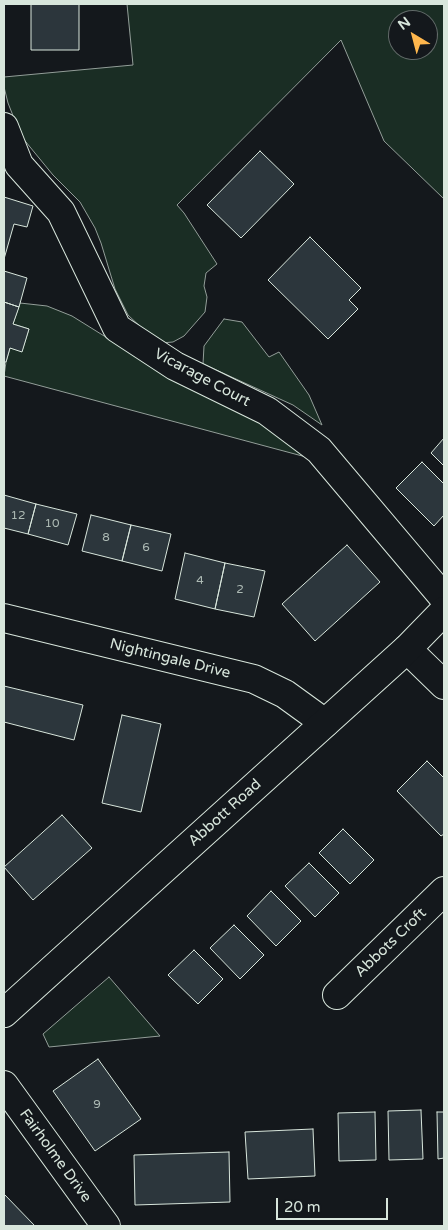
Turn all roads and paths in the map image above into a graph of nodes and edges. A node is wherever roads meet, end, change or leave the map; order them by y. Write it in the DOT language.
graph roads {
  1 [pos="4,127"];
  2 [pos="444,598"];
  3 [pos="444,611"];
  4 [pos="4,618"];
  5 [pos="407,649"];
  6 [pos="444,685"];
  7 [pos="325,723"];
  8 [pos="444,891"];
  9 [pos="338,995"];
  10 [pos="4,1013"];
  11 [pos="4,1085"];
  12 [pos="103,1225"];
  1 -- 2 [label="street, Vicarage Court"];
  3 -- 5 [label="street, Abbott Road"];
  4 -- 7 [label="street, Nightingale Drive"];
  5 -- 6 [label="street"];
  5 -- 7 [label="street, Abbott Road"];
  7 -- 10 [label="street, Abbott Road"];
  8 -- 9 [label="street, Abbots Croft"];
  11 -- 12 [label="street, Fairholme Drive"];
}
